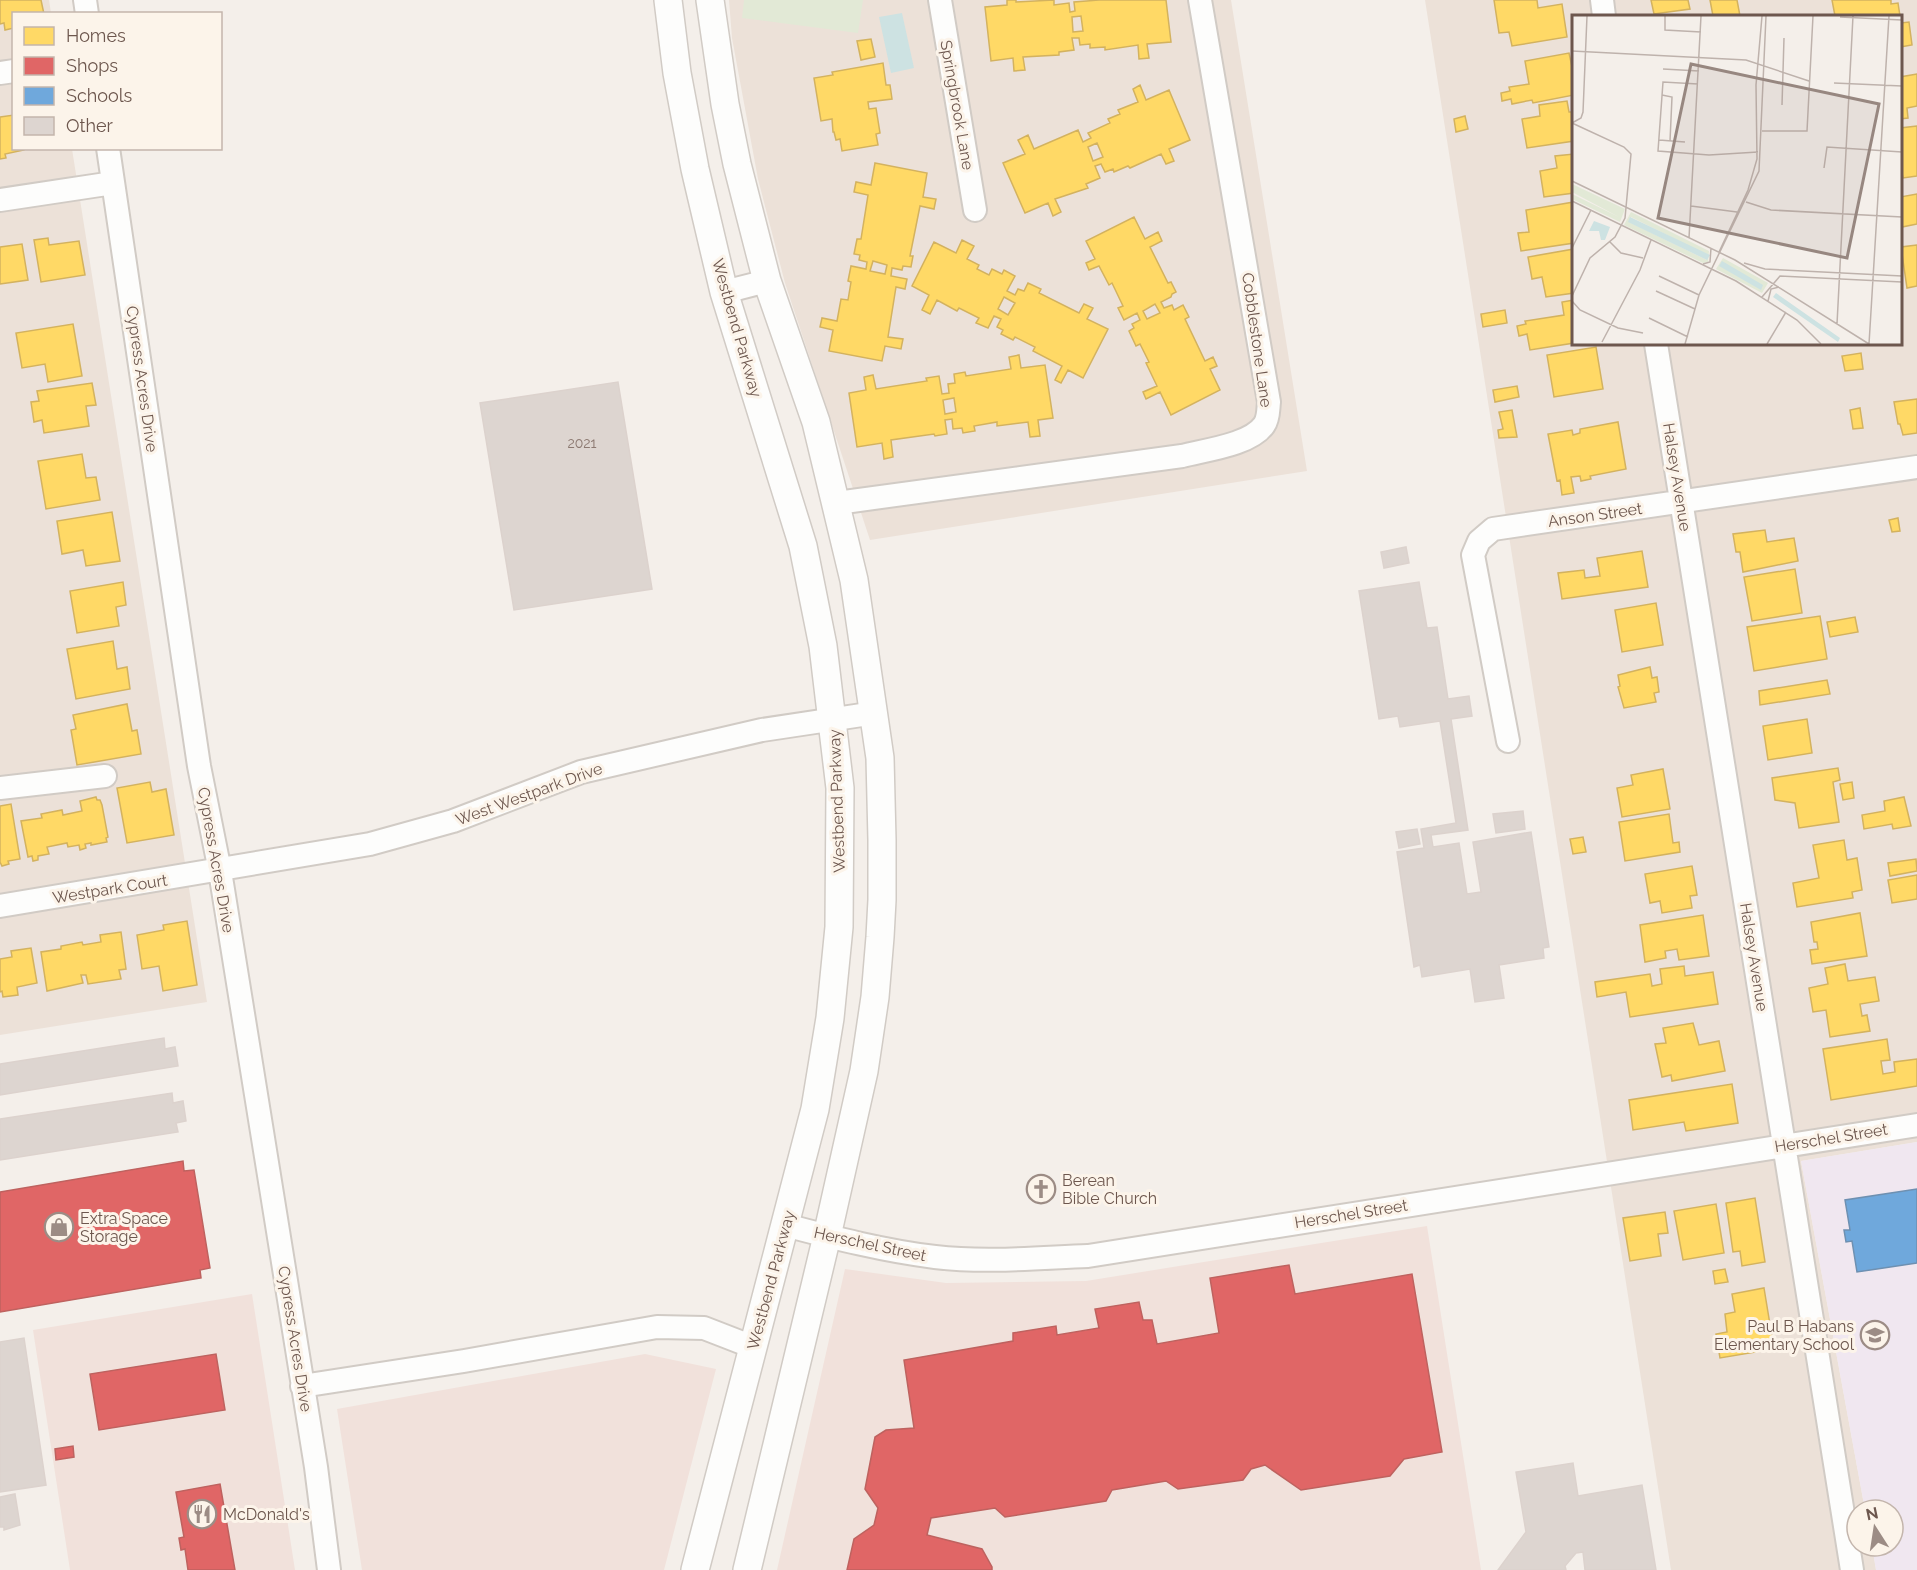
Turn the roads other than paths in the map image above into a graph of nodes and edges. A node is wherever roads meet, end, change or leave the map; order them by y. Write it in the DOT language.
graph roads {
  1 [pos="668,0"];
  2 [pos="710,0"];
  3 [pos="940,0"];
  4 [pos="1200,0"];
  5 [pos="1602,0"];
  6 [pos="1604,15"];
  7 [pos="108,150"];
  8 [pos="113,183"];
  9 [pos="0,200"];
  10 [pos="975,210"];
  11 [pos="767,282"];
  12 [pos="724,292"];
  13 [pos="1656,345"];
  14 [pos="1917,467"];
  15 [pos="837,503"];
  16 [pos="1681,503"];
  17 [pos="875,713"];
  18 [pos="833,718"];
  19 [pos="1508,741"];
  20 [pos="105,776"];
  21 [pos="0,788"];
  22 [pos="220,871"];
  23 [pos="0,906"];
  24 [pos="1917,1125"];
  25 [pos="1785,1145"];
  26 [pos="785,1225"];
  27 [pos="828,1236"];
  28 [pos="753,1347"];
  29 [pos="302,1386"];
  30 [pos="329,1570"];
  31 [pos="695,1570"];
  32 [pos="747,1570"];
  33 [pos="1851,1570"];
  1 -- 12 [label="street, Westbend Parkway"];
  2 -- 11 [label="street"];
  3 -- 10 [label="street, Springbrook Lane"];
  4 -- 15 [label="street, Cobblestone Lane"];
  5 -- 6 [label="street"];
  7 -- 8 [label="street, Cypress Acres Drive"];
  8 -- 9 [label="street"];
  8 -- 22 [label="street, Cypress Acres Drive"];
  11 -- 12 [label="street"];
  11 -- 15 [label="street"];
  12 -- 18 [label="street, Westbend Parkway"];
  13 -- 16 [label="street, Halsey Avenue"];
  14 -- 16 [label="street, Anson Street"];
  15 -- 17 [label="street"];
  16 -- 19 [label="street, Anson Street"];
  16 -- 25 [label="street, Halsey Avenue"];
  17 -- 18 [label="street, West Westpark Drive"];
  17 -- 27 [label="street"];
  18 -- 22 [label="street, West Westpark Drive"];
  18 -- 26 [label="street, Westbend Parkway"];
  20 -- 21 [label="street"];
  22 -- 23 [label="street, Westpark Court"];
  22 -- 29 [label="street, Cypress Acres Drive"];
  24 -- 25 [label="street, Herschel Street"];
  25 -- 27 [label="street, Herschel Street"];
  25 -- 33 [label="street, Halsey Avenue"];
  26 -- 27 [label="street, Herschel Street"];
  26 -- 28 [label="street, Westbend Parkway"];
  27 -- 32 [label="street"];
  28 -- 29 [label="street"];
  28 -- 31 [label="street, Westbend Parkway"];
  29 -- 30 [label="street, Cypress Acres Drive"];
}
